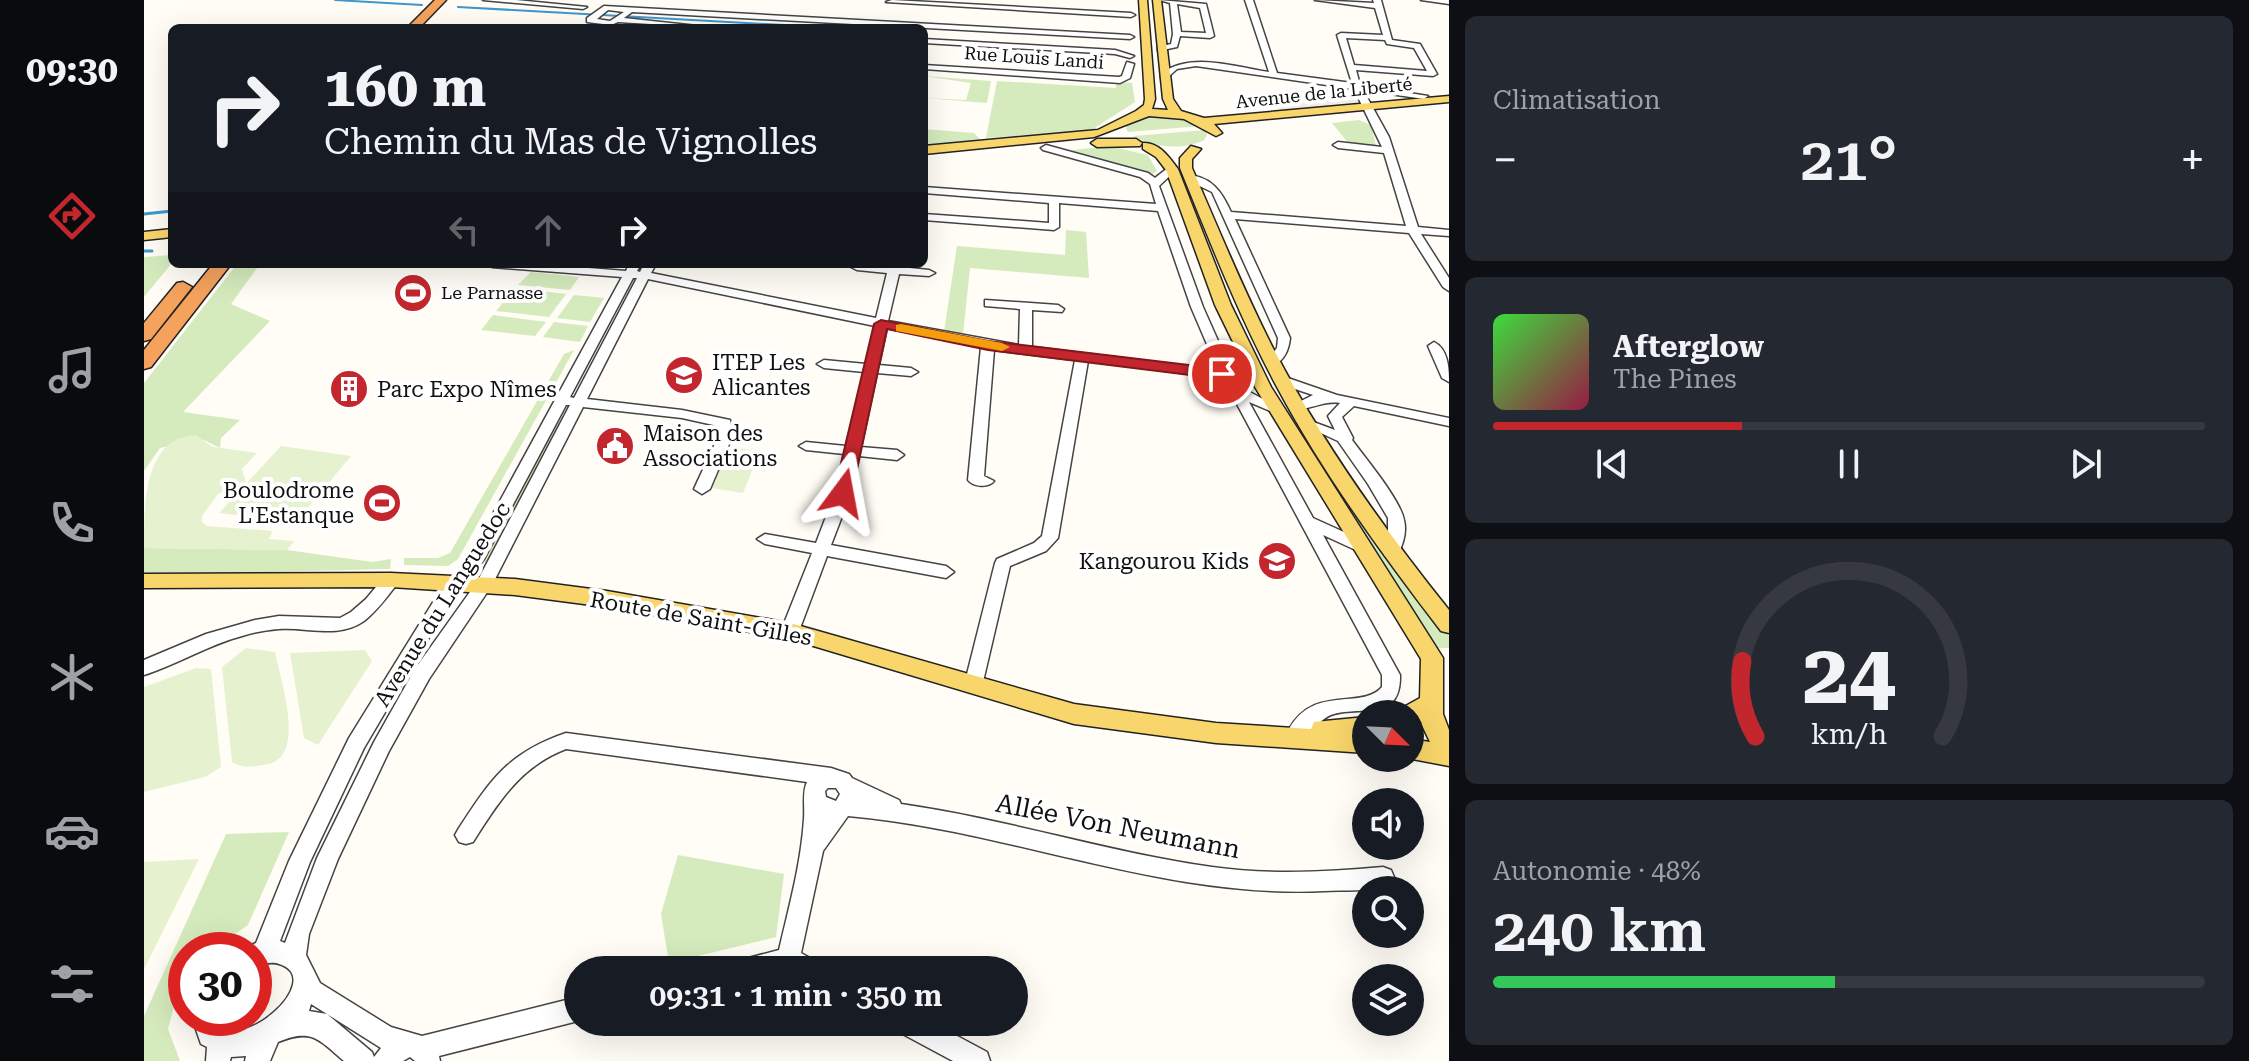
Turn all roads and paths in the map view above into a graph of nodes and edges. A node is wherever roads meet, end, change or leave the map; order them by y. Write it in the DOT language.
graph roads {
  1 [pos="441,0"];
  2 [pos="454,0"];
  3 [pos="487,0"];
  4 [pos="630,0"];
  5 [pos="1128,0"];
  6 [pos="1143,0"];
  7 [pos="1157,0"];
  8 [pos="1163,0"];
  9 [pos="1249,0"];
  10 [pos="1317,0"];
  11 [pos="1425,0"];
  12 [pos="891,1"];
  13 [pos="1446,2"];
  14 [pos="1378,3"];
  15 [pos="1008,4"];
  16 [pos="1173,4"];
  17 [pos="583,7"];
  18 [pos="625,7"];
  19 [pos="611,8"];
  20 [pos="1449,8"];
  21 [pos="600,10"];
  22 [pos="1317,14"];
  23 [pos="1131,15"];
  24 [pos="620,20"];
  25 [pos="608,23"];
  26 [pos="417,24"];
  27 [pos="431,24"];
  28 [pos="618,24"];
  29 [pos="666,24"];
  30 [pos="837,24"];
  31 [pos="869,24"];
  32 [pos="928,28"];
  33 [pos="1005,30"];
  34 [pos="1018,31"];
  35 [pos="1177,34"];
  36 [pos="1130,37"];
  37 [pos="1387,38"];
  38 [pos="928,41"];
  39 [pos="1014,46"];
  40 [pos="1161,49"];
  41 [pos="1130,60"];
  42 [pos="928,67"];
  43 [pos="1352,67"];
  44 [pos="1147,69"];
  45 [pos="1274,75"];
  46 [pos="1164,76"];
  47 [pos="1357,87"];
  48 [pos="1424,96"];
  49 [pos="1449,99"];
  50 [pos="1449,107"];
  51 [pos="1371,111"];
  52 [pos="1140,114"];
  53 [pos="1177,115"];
  54 [pos="1202,122"];
  55 [pos="1118,126"];
  56 [pos="1216,133"];
  57 [pos="1142,144"];
  58 [pos="1338,145"];
  59 [pos="1046,148"];
  60 [pos="1195,149"];
  61 [pos="928,150"];
  62 [pos="1387,150"];
  63 [pos="928,159"];
  64 [pos="1172,169"];
  65 [pos="1189,177"];
  66 [pos="1154,182"];
  67 [pos="928,190"];
  68 [pos="1054,201"];
  69 [pos="1163,208"];
  70 [pos="1228,215"];
  71 [pos="928,217"];
  72 [pos="168,226"];
  73 [pos="144,229"];
  74 [pos="1413,230"];
  75 [pos="168,233"];
  76 [pos="1449,233"];
  77 [pos="144,236"];
  78 [pos="200,268"];
  79 [pos="219,268"];
  80 [pos="590,268"];
  81 [pos="894,268"];
  82 [pos="900,268"];
  83 [pos="639,270"];
  84 [pos="929,273"];
  85 [pos="1449,287"];
  86 [pos="989,303"];
  87 [pos="1026,307"];
  88 [pos="1058,309"];
  89 [pos="881,324"];
  90 [pos="144,335"];
  91 [pos="988,345"];
  92 [pos="1434,346"];
  93 [pos="1025,350"];
  94 [pos="1082,357"];
  95 [pos="1272,362"];
  96 [pos="144,363"];
  97 [pos="824,364"];
  98 [pos="871,368"];
  99 [pos="911,372"];
  100 [pos="1449,378"];
  101 [pos="1282,380"];
  102 [pos="1232,382"];
  103 [pos="1334,398"];
  104 [pos="568,401"];
  105 [pos="1350,402"];
  106 [pos="1298,406"];
  107 [pos="1275,409"];
  108 [pos="1449,422"];
  109 [pos="1308,424"];
  110 [pos="1349,444"];
  111 [pos="806,446"];
  112 [pos="853,451"];
  113 [pos="897,455"];
  114 [pos="986,481"];
  115 [pos="702,489"];
  116 [pos="1308,521"];
  117 [pos="765,539"];
  118 [pos="1360,546"];
  119 [pos="824,550"];
  120 [pos="1391,552"];
  121 [pos="946,572"];
  122 [pos="391,580"];
  123 [pos="144,581"];
  124 [pos="459,583"];
  125 [pos="484,585"];
  126 [pos="1449,625"];
  127 [pos="790,631"];
  128 [pos="144,668"];
  129 [pos="973,686"];
  130 [pos="1429,699"];
  131 [pos="1352,728"];
  132 [pos="1298,731"];
  133 [pos="1247,735"];
  134 [pos="1352,742"];
  135 [pos="1449,747"];
  136 [pos="1424,752"];
  137 [pos="1449,756"];
  138 [pos="784,771"];
  139 [pos="840,782"];
  140 [pos="815,798"];
  141 [pos="840,809"];
  142 [pos="901,810"];
  143 [pos="466,835"];
  144 [pos="813,849"];
  145 [pos="1352,880"];
  146 [pos="269,932"];
  147 [pos="272,954"];
  148 [pos="799,956"];
  149 [pos="294,957"];
  150 [pos="305,982"];
  151 [pos="564,1013"];
  152 [pos="274,1033"];
  153 [pos="932,1036"];
  154 [pos="420,1051"];
  155 [pos="219,1052"];
  156 [pos="257,1061"];
  157 [pos="363,1061"];
  158 [pos="385,1061"];
  159 [pos="978,1061"];
  1 -- 26 [label="highway"];
  2 -- 27 [label="highway"];
  3 -- 17 [label="street"];
  4 -- 18 [label="street"];
  5 -- 23 [label="street"];
  6 -- 44 [label="main road"];
  7 -- 40 [label="main road"];
  8 -- 16 [label="street"];
  9 -- 45 [label="street"];
  10 -- 14 [label="street"];
  10 -- 22 [label="street"];
  11 -- 13 [label="street"];
  12 -- 15 [label="street"];
  12 -- 31 [label="street"];
  13 -- 20 [label="street"];
  14 -- 37 [label="street"];
  15 -- 23 [label="street"];
  15 -- 33 [label="street"];
  16 -- 35 [label="street"];
  16 -- 35 [label="street"];
  17 -- 19 [label="street"];
  17 -- 21 [label="street"];
  18 -- 19 [label="street"];
  18 -- 24 [label="street"];
  18 -- 30 [label="street"];
  19 -- 21 [label="street"];
  21 -- 25 [label="street"];
  23 -- 36 [label="street"];
  24 -- 25 [label="street"];
  24 -- 29 [label="street"];
  25 -- 28 [label="street"];
  32 -- 33 [label="street"];
  33 -- 34 [label="street"];
  34 -- 36 [label="street"];
  34 -- 39 [label="street"];
  35 -- 40 [label="street"];
  36 -- 41 [label="street"];
  37 -- 43 [label="street"];
  37 -- 43 [label="street"];
  38 -- 39 [label="street"];
  39 -- 41 [label="street"];
  40 -- 46 [label="main road"];
  41 -- 42 [label="street, Rue Louis Landi"];
  41 -- 44 [label="street"];
  43 -- 47 [label="street"];
  44 -- 52 [label="main road"];
  45 -- 46 [label="street"];
  45 -- 47 [label="street"];
  46 -- 53 [label="main road"];
  47 -- 48 [label="street"];
  47 -- 51 [label="street"];
  49 -- 51 [label="main road, Avenue de la Liberté"];
  50 -- 51 [label="main road, Avenue de la Liberté"];
  51 -- 54 [label="main road, Avenue de la Liberté"];
  51 -- 56 [label="main road, Avenue de la Liberté"];
  51 -- 62 [label="street"];
  52 -- 53 [label="main road"];
  52 -- 55 [label="main road"];
  53 -- 54 [label="main road"];
  54 -- 56 [label="main road"];
  55 -- 57 [label="main road"];
  55 -- 61 [label="main road"];
  56 -- 60 [label="main road"];
  57 -- 59 [label="main road"];
  57 -- 60 [label="main road"];
  57 -- 64 [label="main road"];
  58 -- 62 [label="street"];
  59 -- 63 [label="main road"];
  59 -- 66 [label="street"];
  60 -- 65 [label="main road"];
  62 -- 74 [label="street"];
  64 -- 66 [label="street"];
  64 -- 107 [label="main road"];
  65 -- 70 [label="street"];
  65 -- 95 [label="main road"];
  66 -- 69 [label="street"];
  67 -- 68 [label="street"];
  68 -- 69 [label="street"];
  68 -- 71 [label="street"];
  69 -- 102 [label="street"];
  70 -- 74 [label="street"];
  70 -- 95 [label="street"];
  72 -- 73 [label="main road"];
  74 -- 76 [label="street"];
  74 -- 85 [label="street"];
  75 -- 77 [label="main road"];
  78 -- 90 [label="highway"];
  79 -- 96 [label="highway"];
  80 -- 83 [label="street"];
  81 -- 89 [label="street"];
  82 -- 84 [label="street"];
  83 -- 89 [label="street"];
  83 -- 104 [label="street, Avenue du Languedoc"];
  86 -- 87 [label="street"];
  87 -- 88 [label="street"];
  87 -- 93 [label="street"];
  89 -- 91 [label="street"];
  89 -- 98 [label="street"];
  91 -- 93 [label="street"];
  91 -- 114 [label="street"];
  92 -- 100 [label="street"];
  93 -- 94 [label="street"];
  94 -- 102 [label="street"];
  94 -- 129 [label="street"];
  95 -- 101 [label="main road"];
  97 -- 98 [label="street"];
  98 -- 99 [label="street"];
  98 -- 112 [label="street"];
  101 -- 103 [label="street"];
  101 -- 106 [label="main road"];
  102 -- 107 [label="street"];
  102 -- 116 [label="street"];
  103 -- 105 [label="street"];
  103 -- 106 [label="street"];
  104 -- 115 [label="street"];
  104 -- 124 [label="street, Avenue du Languedoc"];
  104 -- 125 [label="street, Avenue du Languedoc"];
  105 -- 108 [label="street"];
  105 -- 110 [label="street"];
  106 -- 109 [label="main road"];
  107 -- 118 [label="main road"];
  109 -- 110 [label="street"];
  109 -- 120 [label="main road"];
  110 -- 120 [label="street"];
  111 -- 112 [label="street"];
  112 -- 113 [label="street"];
  112 -- 119 [label="street"];
  116 -- 118 [label="street"];
  116 -- 132 [label="street"];
  117 -- 119 [label="street"];
  118 -- 130 [label="main road"];
  119 -- 121 [label="street"];
  119 -- 127 [label="street"];
  120 -- 126 [label="main road"];
  122 -- 123 [label="main road, Route de Saint-Gilles"];
  122 -- 124 [label="main road, Route de Saint-Gilles"];
  122 -- 128 [label="street"];
  124 -- 125 [label="main road, Route de Saint-Gilles"];
  124 -- 146 [label="street, Avenue du Languedoc"];
  125 -- 127 [label="main road, Route de Saint-Gilles"];
  125 -- 149 [label="street, Avenue du Languedoc"];
  127 -- 129 [label="main road, Route de Saint-Gilles"];
  129 -- 133 [label="main road, Route de Saint-Gilles"];
  130 -- 135 [label="main road"];
  131 -- 132 [label="main road, Route de Saint-Gilles"];
  132 -- 133 [label="main road, Route de Saint-Gilles"];
  133 -- 134 [label="main road, Route de Saint-Gilles"];
  136 -- 137 [label="main road"];
  138 -- 139 [label="street"];
  138 -- 140 [label="street"];
  138 -- 143 [label="street"];
  139 -- 140 [label="street"];
  139 -- 141 [label="street"];
  139 -- 142 [label="street"];
  140 -- 141 [label="street"];
  140 -- 144 [label="street"];
  141 -- 142 [label="street, Allée Von Neumann"];
  141 -- 144 [label="street"];
  142 -- 145 [label="street, Allée Von Neumann"];
  144 -- 148 [label="street"];
  147 -- 149 [label="street"];
  149 -- 150 [label="street"];
  150 -- 152 [label="street"];
  150 -- 154 [label="street"];
  151 -- 154 [label="street"];
  152 -- 155 [label="street"];
  152 -- 156 [label="street"];
  152 -- 157 [label="street"];
  153 -- 159 [label="street"];
  154 -- 158 [label="street"];
}
